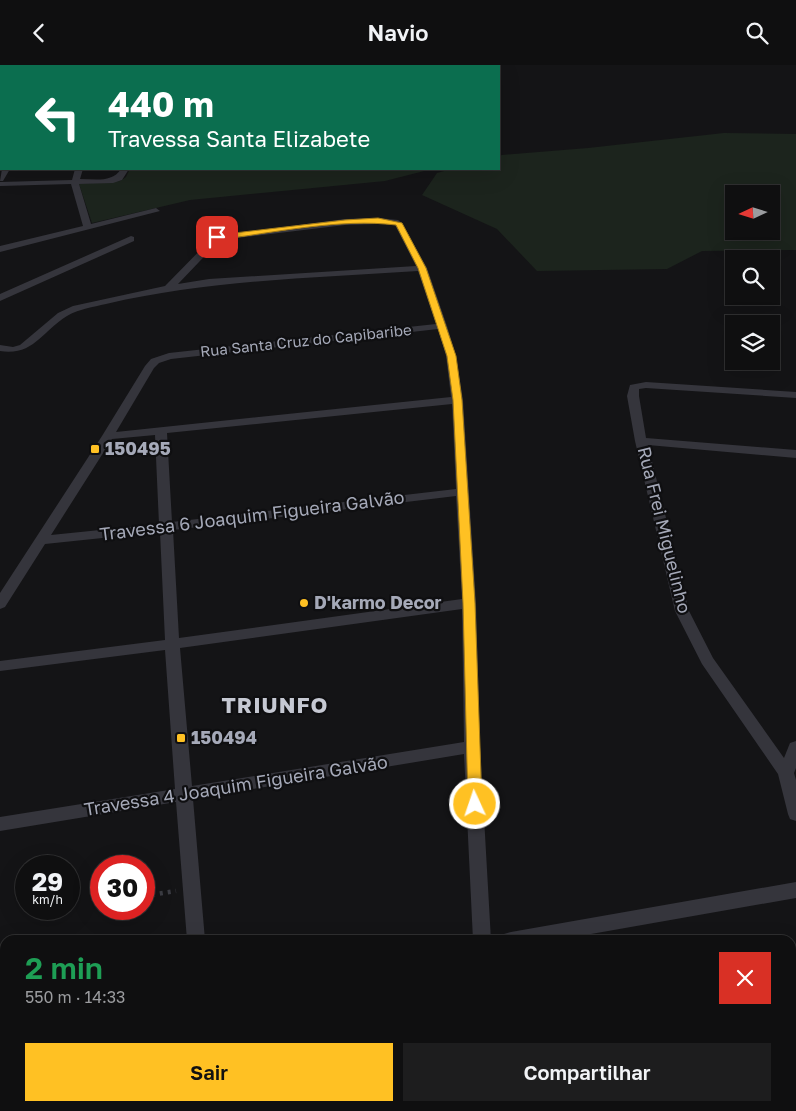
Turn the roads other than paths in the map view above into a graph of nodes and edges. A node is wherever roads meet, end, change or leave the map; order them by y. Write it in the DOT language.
graph roads {
  1 [pos="79,170"];
  2 [pos="124,170"];
  3 [pos="75,183"];
  4 [pos="0,184"];
  5 [pos="156,211"];
  6 [pos="398,223"];
  7 [pos="87,226"];
  8 [pos="131,239"];
  9 [pos="0,249"];
  10 [pos="422,268"];
  11 [pos="168,289"];
  12 [pos="0,298"];
  13 [pos="442,326"];
  14 [pos="0,348"];
  15 [pos="796,395"];
  16 [pos="457,400"];
  17 [pos="160,431"];
  18 [pos="108,437"];
  19 [pos="641,441"];
  20 [pos="796,454"];
  21 [pos="463,492"];
  22 [pos="166,527"];
  23 [pos="41,540"];
  24 [pos="469,603"];
  25 [pos="0,604"];
  26 [pos="172,644"];
  27 [pos="0,666"];
  28 [pos="472,747"];
  29 [pos="796,747"];
  30 [pos="786,773"];
  31 [pos="184,794"];
  32 [pos="796,814"];
  33 [pos="0,824"];
  34 [pos="796,890"];
  35 [pos="196,935"];
  36 [pos="482,935"];
  37 [pos="540,935"];
  1 -- 3 [label="street"];
  2 -- 3 [label="street"];
  3 -- 4 [label="street"];
  3 -- 7 [label="street"];
  5 -- 7 [label="street"];
  6 -- 10 [label="street"];
  6 -- 11 [label="street"];
  7 -- 9 [label="street"];
  8 -- 12 [label="street"];
  10 -- 11 [label="street"];
  10 -- 13 [label="street"];
  11 -- 14 [label="street"];
  13 -- 16 [label="street"];
  13 -- 18 [label="street, Rua Santa Cruz do Capibaribe"];
  15 -- 19 [label="street, Rua Frei Miguelinho"];
  16 -- 17 [label="street"];
  16 -- 21 [label="street"];
  17 -- 18 [label="street"];
  17 -- 22 [label="street"];
  18 -- 23 [label="street"];
  19 -- 20 [label="street"];
  19 -- 30 [label="street, Rua Frei Miguelinho"];
  21 -- 22 [label="street, Travessa 6 Joaquim Figueira Galvão"];
  21 -- 24 [label="street"];
  22 -- 23 [label="street, Travessa 6 Joaquim Figueira Galvão"];
  22 -- 26 [label="street"];
  23 -- 25 [label="street"];
  24 -- 26 [label="street"];
  24 -- 28 [label="street"];
  26 -- 27 [label="street"];
  26 -- 31 [label="street"];
  28 -- 31 [label="street, Travessa 4 Joaquim Figueira Galvão"];
  28 -- 36 [label="street"];
  29 -- 30 [label="street"];
  30 -- 32 [label="street, Rua Frei Miguelinho"];
  31 -- 33 [label="street, Travessa 4 Joaquim Figueira Galvão"];
  31 -- 35 [label="street"];
  34 -- 37 [label="street"];
}
